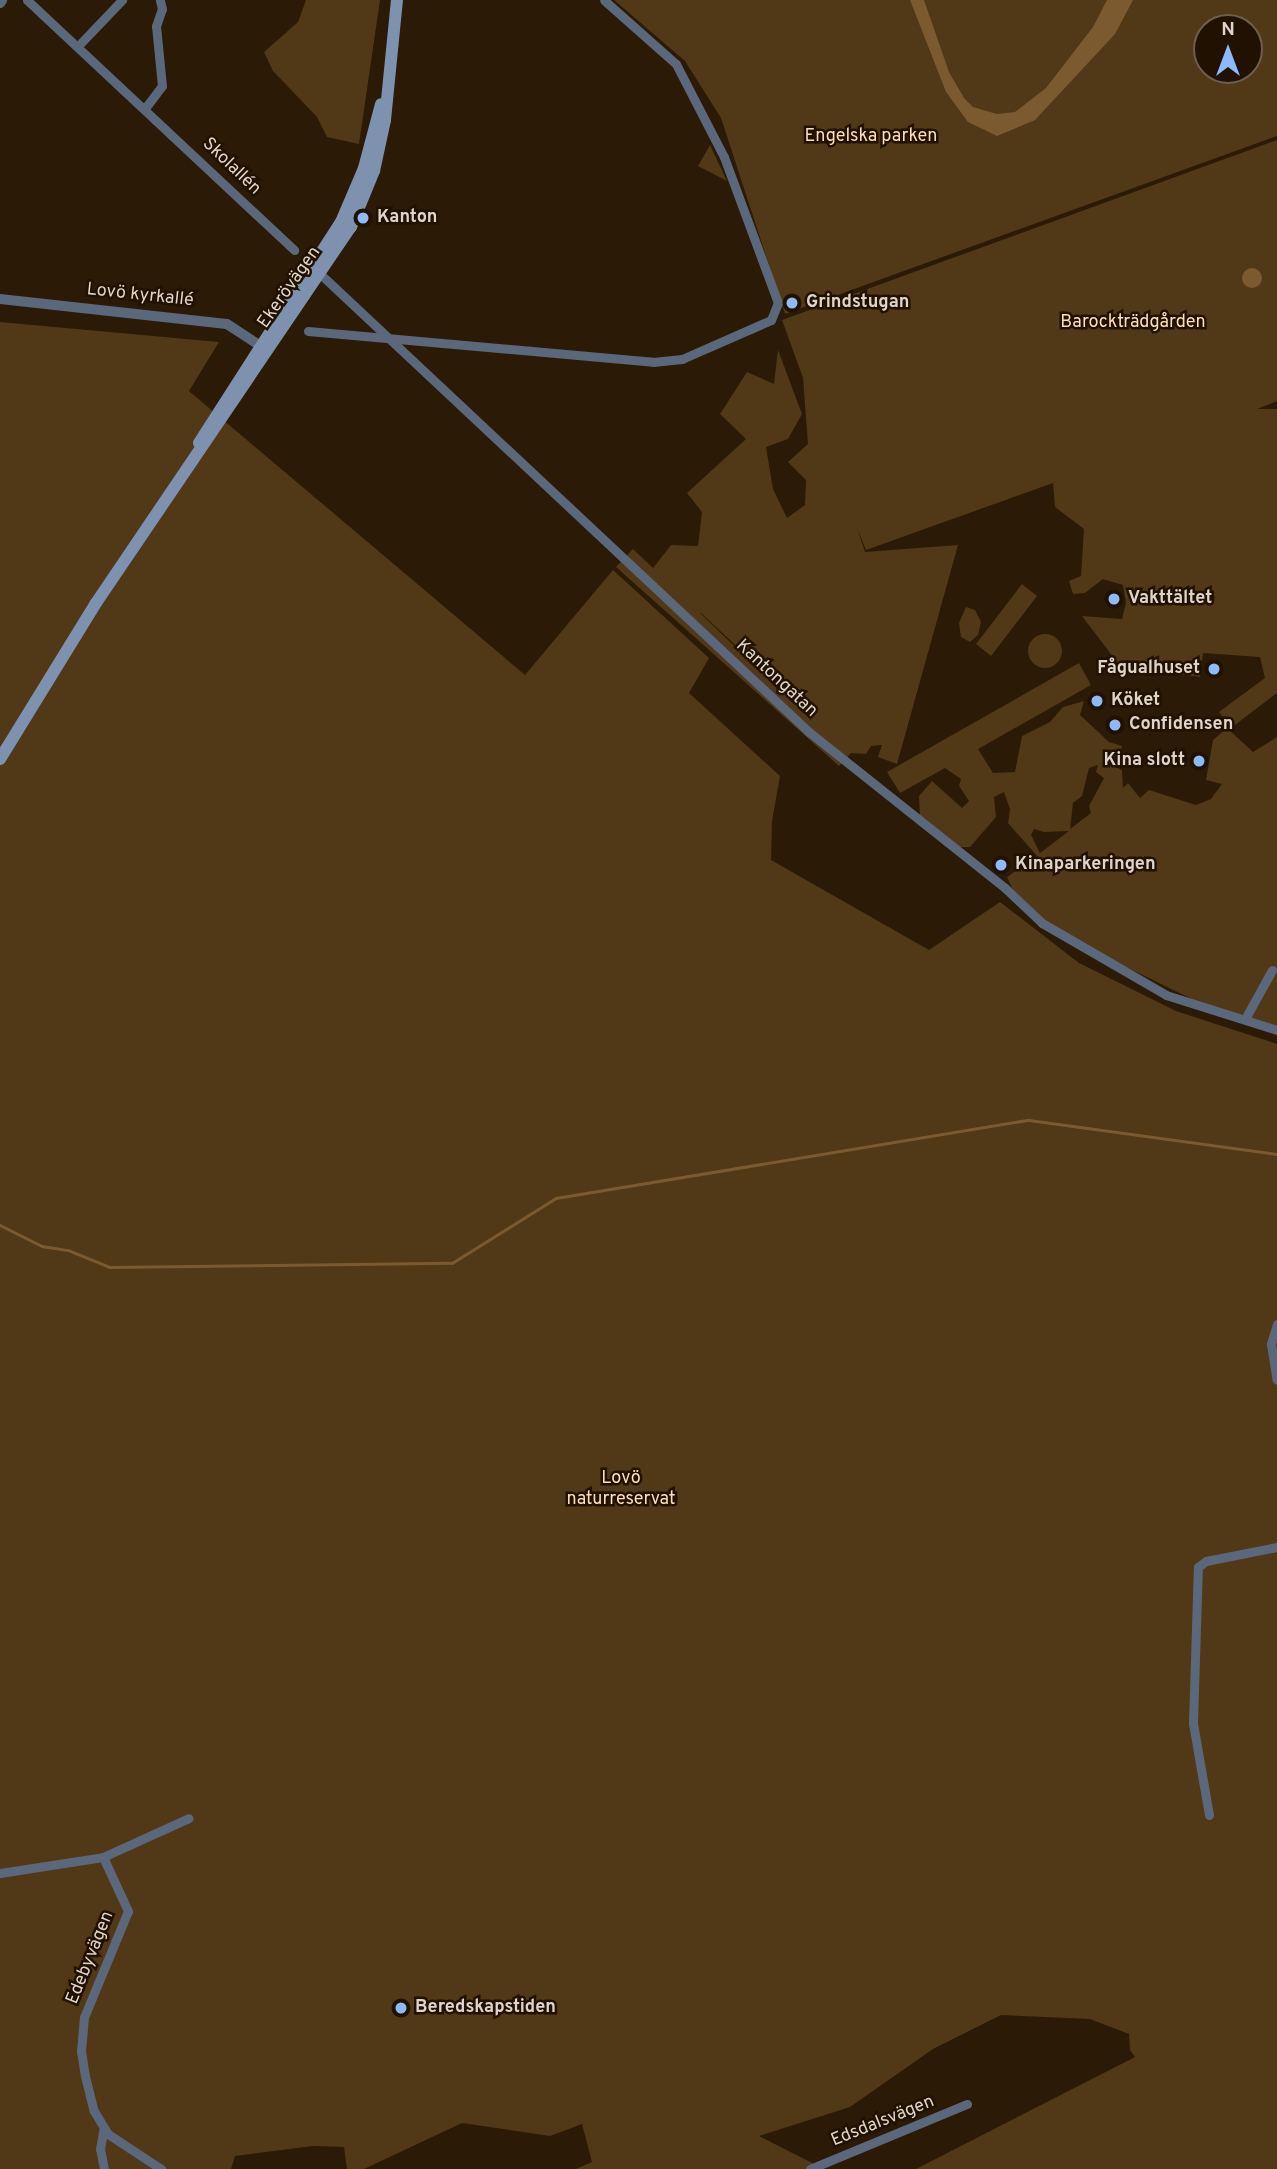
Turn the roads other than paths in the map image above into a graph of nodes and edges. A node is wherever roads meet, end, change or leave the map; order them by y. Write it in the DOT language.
graph roads {
  1 [pos="27,0"];
  2 [pos="122,0"];
  3 [pos="160,0"];
  4 [pos="397,0"];
  5 [pos="604,0"];
  6 [pos="112,5"];
  7 [pos="78,46"];
  8 [pos="146,107"];
  9 [pos="294,250"];
  10 [pos="317,270"];
  11 [pos="0,299"];
  12 [pos="308,331"];
  13 [pos="391,336"];
  14 [pos="264,348"];
  15 [pos="0,760"];
  16 [pos="1272,970"];
  17 [pos="1245,1019"];
  18 [pos="1277,1030"];
  19 [pos="1277,1324"];
  20 [pos="1277,1380"];
  21 [pos="1277,1547"];
  22 [pos="1209,1815"];
  23 [pos="188,1818"];
  24 [pos="103,1857"];
  25 [pos="0,1873"];
  26 [pos="967,2104"];
  27 [pos="104,2127"];
  28 [pos="104,2169"];
  29 [pos="161,2169"];
  30 [pos="810,2169"];
  1 -- 7 [label="street, Skolallén"];
  2 -- 6 [label="street"];
  3 -- 8 [label="street"];
  4 -- 10 [label="main road, Ekerövägen"];
  5 -- 13 [label="street"];
  6 -- 7 [label="street"];
  7 -- 8 [label="street, Skolallén"];
  8 -- 9 [label="street, Skolallén"];
  10 -- 13 [label="street, Kantongatan"];
  10 -- 14 [label="main road, Ekerövägen"];
  11 -- 14 [label="street, Lovö kyrkallé"];
  12 -- 13 [label="street"];
  13 -- 17 [label="street, Kantongatan"];
  14 -- 15 [label="main road, Ekerövägen"];
  16 -- 17 [label="street"];
  17 -- 18 [label="street, Kantongatan"];
  19 -- 20 [label="street"];
  21 -- 22 [label="street"];
  23 -- 24 [label="street"];
  24 -- 25 [label="street"];
  24 -- 27 [label="street, Edebyvägen"];
  26 -- 30 [label="street, Edsdalsvägen"];
  27 -- 28 [label="street"];
  27 -- 29 [label="street, Edebyvägen"];
}
